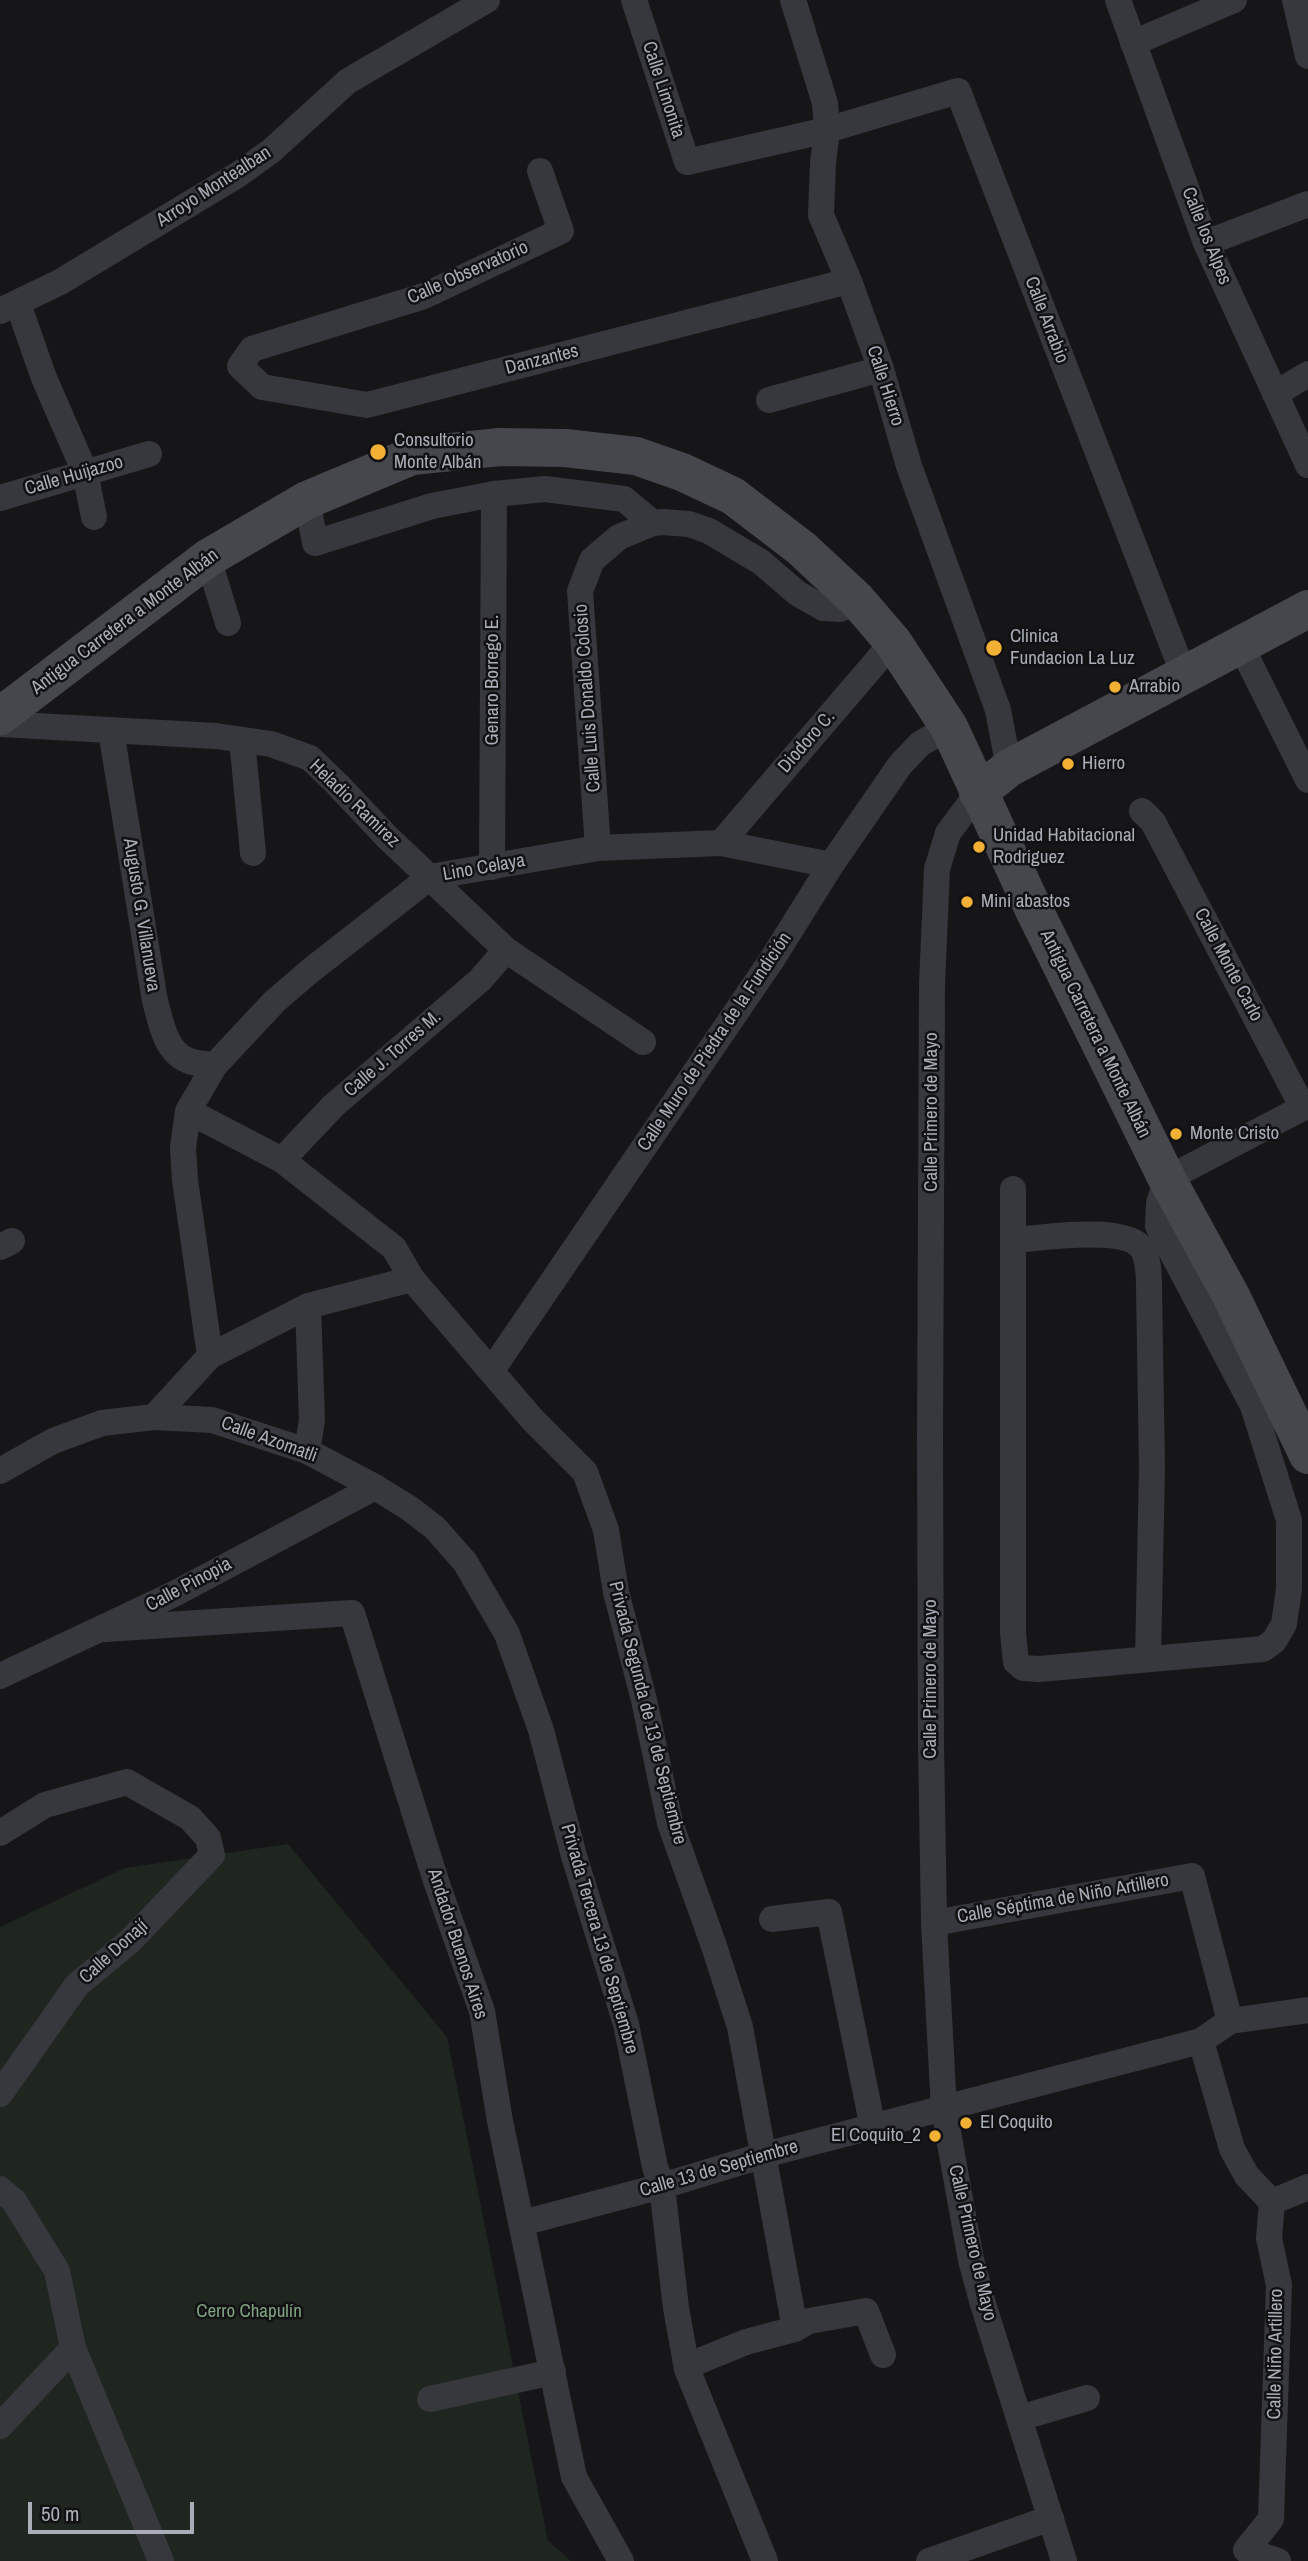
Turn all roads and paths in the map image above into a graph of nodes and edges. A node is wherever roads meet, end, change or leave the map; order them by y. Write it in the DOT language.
graph roads {
  1 [pos="487,0"];
  2 [pos="634,0"];
  3 [pos="793,0"];
  4 [pos="1118,0"];
  5 [pos="1234,0"];
  6 [pos="1295,0"];
  7 [pos="1133,43"];
  8 [pos="1308,56"];
  9 [pos="827,130"];
  10 [pos="540,171"];
  11 [pos="1308,204"];
  12 [pos="1206,243"];
  13 [pos="849,281"];
  14 [pos="9,307"];
  15 [pos="240,366"];
  16 [pos="881,369"];
  17 [pos="1308,374"];
  18 [pos="1275,394"];
  19 [pos="769,400"];
  20 [pos="149,454"];
  21 [pos="1308,465"];
  22 [pos="85,472"];
  23 [pos="494,494"];
  24 [pos="0,498"];
  25 [pos="307,500"];
  26 [pos="94,517"];
  27 [pos="653,523"];
  28 [pos="208,558"];
  29 [pos="857,600"];
  30 [pos="1308,609"];
  31 [pos="228,623"];
  32 [pos="893,642"];
  33 [pos="1241,646"];
  34 [pos="1184,675"];
  35 [pos="0,716"];
  36 [pos="0,724"];
  37 [pos="949,727"];
  38 [pos="111,731"];
  39 [pos="242,740"];
  40 [pos="1009,768"];
  41 [pos="1308,780"];
  42 [pos="978,793"];
  43 [pos="1147,816"];
  44 [pos="722,843"];
  45 [pos="598,848"];
  46 [pos="253,853"];
  47 [pos="831,865"];
  48 [pos="492,867"];
  49 [pos="430,877"];
  50 [pos="506,950"];
  51 [pos="643,1042"];
  52 [pos="215,1065"];
  53 [pos="1305,1106"];
  54 [pos="188,1111"];
  55 [pos="282,1160"];
  56 [pos="1167,1179"];
  57 [pos="1013,1189"];
  58 [pos="1014,1240"];
  59 [pos="412,1279"];
  60 [pos="308,1306"];
  61 [pos="210,1356"];
  62 [pos="492,1370"];
  63 [pos="153,1417"];
  64 [pos="307,1451"];
  65 [pos="1307,1451"];
  66 [pos="0,1471"];
  67 [pos="375,1487"];
  68 [pos="174,1594"];
  69 [pos="182,1624"];
  70 [pos="105,1629"];
  71 [pos="1148,1659"];
  72 [pos="0,1676"];
  73 [pos="0,1833"];
  74 [pos="772,1919"];
  75 [pos="934,1923"];
  76 [pos="1308,2010"];
  77 [pos="1230,2021"];
  78 [pos="1201,2041"];
  79 [pos="0,2094"];
  80 [pos="944,2110"];
  81 [pos="873,2128"];
  82 [pos="764,2155"];
  83 [pos="662,2186"];
  84 [pos="1308,2187"];
  85 [pos="0,2189"];
  86 [pos="1272,2202"];
  87 [pos="522,2223"];
  88 [pos="795,2329"];
  89 [pos="73,2348"];
  90 [pos="883,2355"];
  91 [pos="687,2369"];
  92 [pos="553,2372"];
  93 [pos="1087,2398"];
  94 [pos="430,2399"];
  95 [pos="1020,2418"];
  96 [pos="0,2426"];
  97 [pos="1051,2518"];
  98 [pos="161,2561"];
  99 [pos="621,2561"];
  100 [pos="765,2561"];
  101 [pos="929,2561"];
  102 [pos="1064,2561"];
  103 [pos="1278,2561"];
  1 -- 14 [label="street, Arroyo Montealban"];
  2 -- 9 [label="street, Calle Limonita"];
  3 -- 9 [label="street, Calle Hierro"];
  4 -- 7 [label="street, Calle los Alpes"];
  5 -- 7 [label="street"];
  6 -- 8 [label="street"];
  7 -- 12 [label="street, Calle los Alpes"];
  9 -- 13 [label="street, Calle Hierro"];
  9 -- 34 [label="street, Calle Arrabio"];
  10 -- 15 [label="street, Calle Observatorio"];
  11 -- 12 [label="street"];
  12 -- 18 [label="street, Calle los Alpes"];
  13 -- 15 [label="street, Danzantes"];
  13 -- 16 [label="street, Calle Hierro"];
  14 -- 22 [label="street"];
  16 -- 19 [label="street"];
  16 -- 40 [label="street, Calle Hierro"];
  17 -- 18 [label="street"];
  18 -- 21 [label="street, Calle los Alpes"];
  20 -- 22 [label="street, Calle Huijazoo"];
  22 -- 24 [label="street, Calle Huijazoo"];
  22 -- 26 [label="street"];
  23 -- 25 [label="street"];
  23 -- 27 [label="street"];
  23 -- 48 [label="street, Genaro Borrego E."];
  25 -- 28 [label="street, Antigua Carretera a Monte Albán"];
  25 -- 29 [label="street, Antigua Carretera a Monte Albán"];
  27 -- 29 [label="street, Calle Luis Donaldo Colosio"];
  27 -- 45 [label="street, Calle Luis Donaldo Colosio"];
  28 -- 31 [label="street"];
  28 -- 35 [label="street, Antigua Carretera a Monte Albán"];
  29 -- 32 [label="street, Antigua Carretera a Monte Albán"];
  30 -- 33 [label="street"];
  32 -- 37 [label="street, Antigua Carretera a Monte Albán"];
  32 -- 44 [label="street, Diodoro C."];
  33 -- 34 [label="street"];
  33 -- 41 [label="street"];
  34 -- 40 [label="street"];
  36 -- 38 [label="street, Heladio Ramirez"];
  37 -- 42 [label="street, Antigua Carretera a Monte Albán"];
  37 -- 47 [label="street, Calle Muro de Piedra de la Fundición"];
  38 -- 39 [label="street, Heladio Ramirez"];
  38 -- 52 [label="street, Augusto G. Villanueva"];
  39 -- 46 [label="street"];
  39 -- 49 [label="street, Heladio Ramirez"];
  40 -- 42 [label="street"];
  42 -- 56 [label="street, Antigua Carretera a Monte Albán"];
  42 -- 75 [label="street, Calle Primero de Mayo"];
  43 -- 53 [label="street, Calle Monte Carlo"];
  44 -- 45 [label="street, Lino Celaya"];
  44 -- 47 [label="street, Lino Celaya"];
  45 -- 48 [label="street, Lino Celaya"];
  47 -- 62 [label="street, Calle Muro de Piedra de la Fundición"];
  48 -- 49 [label="street, Lino Celaya"];
  49 -- 50 [label="street, Heladio Ramirez"];
  49 -- 52 [label="street, Lino Celaya"];
  50 -- 51 [label="street, Heladio Ramirez"];
  50 -- 55 [label="street, Calle J. Torres M."];
  52 -- 54 [label="street, Lino Celaya"];
  53 -- 56 [label="street"];
  54 -- 55 [label="street"];
  54 -- 61 [label="street"];
  55 -- 59 [label="street, Privada Segunda de 13 de Septiembre"];
  56 -- 65 [label="street, Antigua Carretera a Monte Albán"];
  56 -- 71 [label="street"];
  57 -- 58 [label="street"];
  58 -- 71 [label="street"];
  58 -- 71 [label="street"];
  59 -- 60 [label="street"];
  59 -- 62 [label="street, Privada Segunda de 13 de Septiembre"];
  60 -- 61 [label="street"];
  60 -- 64 [label="street"];
  61 -- 63 [label="street"];
  62 -- 82 [label="street, Privada Segunda de 13 de Septiembre"];
  63 -- 64 [label="street, Calle Azomatli"];
  63 -- 66 [label="street, Calle Azomatli"];
  64 -- 67 [label="street, Calle Azomatli"];
  67 -- 68 [label="street, Calle Pinopia"];
  67 -- 83 [label="street, Privada Tercera 13 de Septiembre"];
  68 -- 69 [label="street"];
  68 -- 70 [label="street, Calle Pinopia"];
  69 -- 70 [label="street, Andador Buenos Aires"];
  69 -- 87 [label="street, Andador Buenos Aires"];
  70 -- 72 [label="street, Calle Pinopia"];
  73 -- 79 [label="street, Calle Donají"];
  74 -- 81 [label="street"];
  75 -- 77 [label="street, Calle Séptima de Niño Artillero"];
  75 -- 80 [label="street, Calle Primero de Mayo"];
  76 -- 77 [label="street"];
  77 -- 78 [label="street, Calle 13 de Septiembre"];
  78 -- 80 [label="street, Calle 13 de Septiembre"];
  78 -- 86 [label="street"];
  80 -- 81 [label="street, Calle 13 de Septiembre"];
  80 -- 95 [label="street, Calle Primero de Mayo"];
  81 -- 82 [label="street, Calle 13 de Septiembre"];
  82 -- 83 [label="street, Calle 13 de Septiembre"];
  82 -- 88 [label="street, Privada Segunda de 13 de Septiembre"];
  83 -- 87 [label="street, Calle 13 de Septiembre"];
  83 -- 91 [label="street, Privada Tercera 13 de Septiembre"];
  84 -- 86 [label="street"];
  85 -- 89 [label="street"];
  86 -- 103 [label="street, Calle Niño Artillero"];
  87 -- 92 [label="street, Andador Buenos Aires"];
  88 -- 90 [label="street"];
  88 -- 91 [label="street"];
  89 -- 96 [label="street"];
  89 -- 98 [label="street"];
  91 -- 100 [label="street, Privada Tercera 13 de Septiembre"];
  92 -- 94 [label="street"];
  92 -- 99 [label="street, Andador Buenos Aires"];
  93 -- 95 [label="street"];
  95 -- 97 [label="street, Calle Primero de Mayo"];
  97 -- 101 [label="street"];
  97 -- 102 [label="street, Calle Primero de Mayo"];
}
